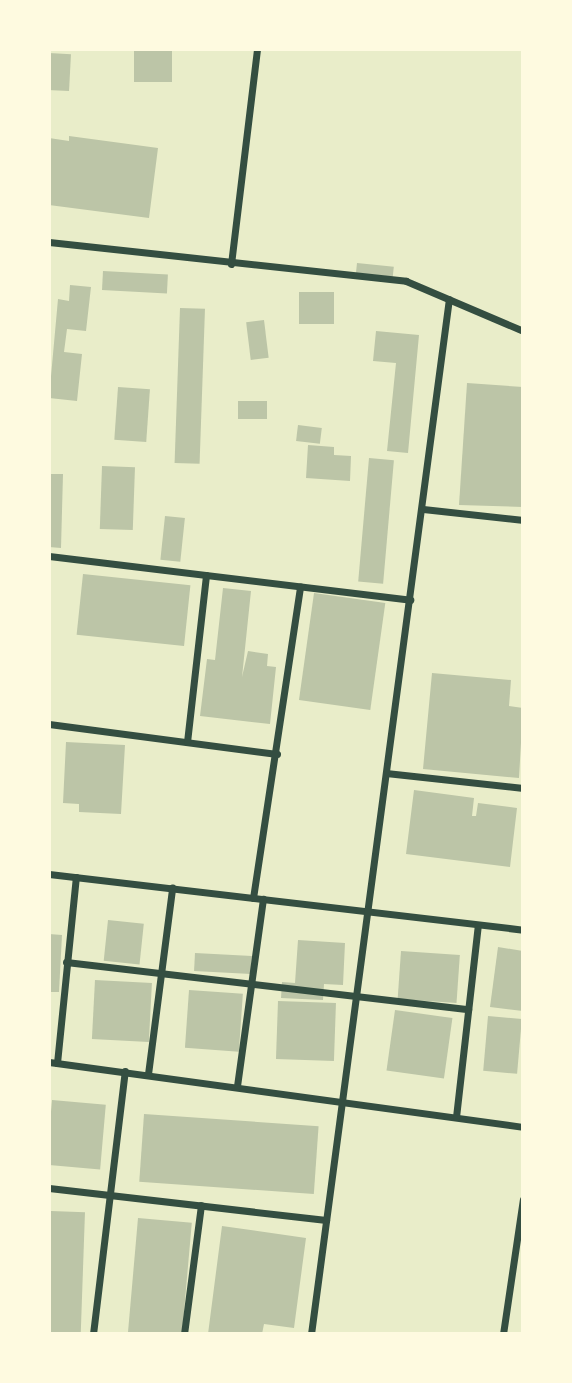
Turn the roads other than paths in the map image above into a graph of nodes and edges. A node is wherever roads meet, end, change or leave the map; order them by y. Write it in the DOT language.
graph roads {
  1 [pos="257,49"];
  2 [pos="49,242"];
  3 [pos="231,264"];
  4 [pos="449,299"];
  5 [pos="523,331"];
  6 [pos="423,509"];
  7 [pos="523,520"];
  8 [pos="49,556"];
  9 [pos="206,575"];
  10 [pos="300,587"];
  11 [pos="410,600"];
  12 [pos="49,724"];
  13 [pos="187,742"];
  14 [pos="277,754"];
  15 [pos="386,773"];
  16 [pos="523,788"];
  17 [pos="49,874"];
  18 [pos="76,877"];
  19 [pos="172,888"];
  20 [pos="253,898"];
  21 [pos="263,899"];
  22 [pos="366,911"];
  23 [pos="478,925"];
  24 [pos="523,930"];
  25 [pos="66,962"];
  26 [pos="160,973"];
  27 [pos="251,984"];
  28 [pos="355,995"];
  29 [pos="468,1009"];
  30 [pos="53,1062"];
  31 [pos="125,1071"];
  32 [pos="148,1074"];
  33 [pos="237,1087"];
  34 [pos="342,1101"];
  35 [pos="456,1117"];
  36 [pos="523,1127"];
  37 [pos="49,1188"];
  38 [pos="109,1194"];
  39 [pos="523,1199"];
  40 [pos="201,1205"];
  41 [pos="326,1220"];
  42 [pos="93,1334"];
  43 [pos="184,1334"];
  44 [pos="312,1334"];
  45 [pos="503,1334"];
  1 -- 3 [label="street"];
  2 -- 3 [label="street"];
  3 -- 4 [label="street"];
  4 -- 5 [label="street"];
  4 -- 6 [label="street"];
  6 -- 7 [label="street"];
  6 -- 11 [label="street"];
  8 -- 9 [label="street"];
  9 -- 10 [label="street"];
  9 -- 13 [label="street"];
  10 -- 11 [label="street"];
  10 -- 14 [label="street"];
  11 -- 15 [label="street"];
  12 -- 13 [label="street"];
  13 -- 14 [label="street"];
  14 -- 20 [label="street"];
  15 -- 16 [label="street"];
  15 -- 22 [label="street"];
  17 -- 18 [label="street"];
  18 -- 19 [label="street"];
  18 -- 25 [label="street"];
  19 -- 20 [label="street"];
  19 -- 26 [label="street"];
  20 -- 21 [label="street"];
  21 -- 22 [label="street"];
  21 -- 27 [label="street"];
  22 -- 23 [label="street"];
  22 -- 28 [label="street"];
  23 -- 24 [label="street"];
  23 -- 29 [label="street"];
  25 -- 26 [label="street"];
  25 -- 30 [label="street"];
  26 -- 27 [label="street"];
  26 -- 32 [label="street"];
  27 -- 28 [label="street"];
  27 -- 33 [label="street"];
  28 -- 29 [label="street"];
  28 -- 34 [label="street"];
  29 -- 35 [label="street"];
  30 -- 31 [label="street"];
  31 -- 32 [label="street"];
  31 -- 38 [label="street"];
  32 -- 33 [label="street"];
  33 -- 34 [label="street"];
  34 -- 35 [label="street"];
  34 -- 41 [label="street"];
  35 -- 36 [label="street"];
  37 -- 38 [label="street"];
  38 -- 40 [label="street"];
  38 -- 42 [label="street"];
  39 -- 45 [label="street"];
  40 -- 41 [label="street"];
  40 -- 43 [label="street"];
  41 -- 44 [label="street"];
}
